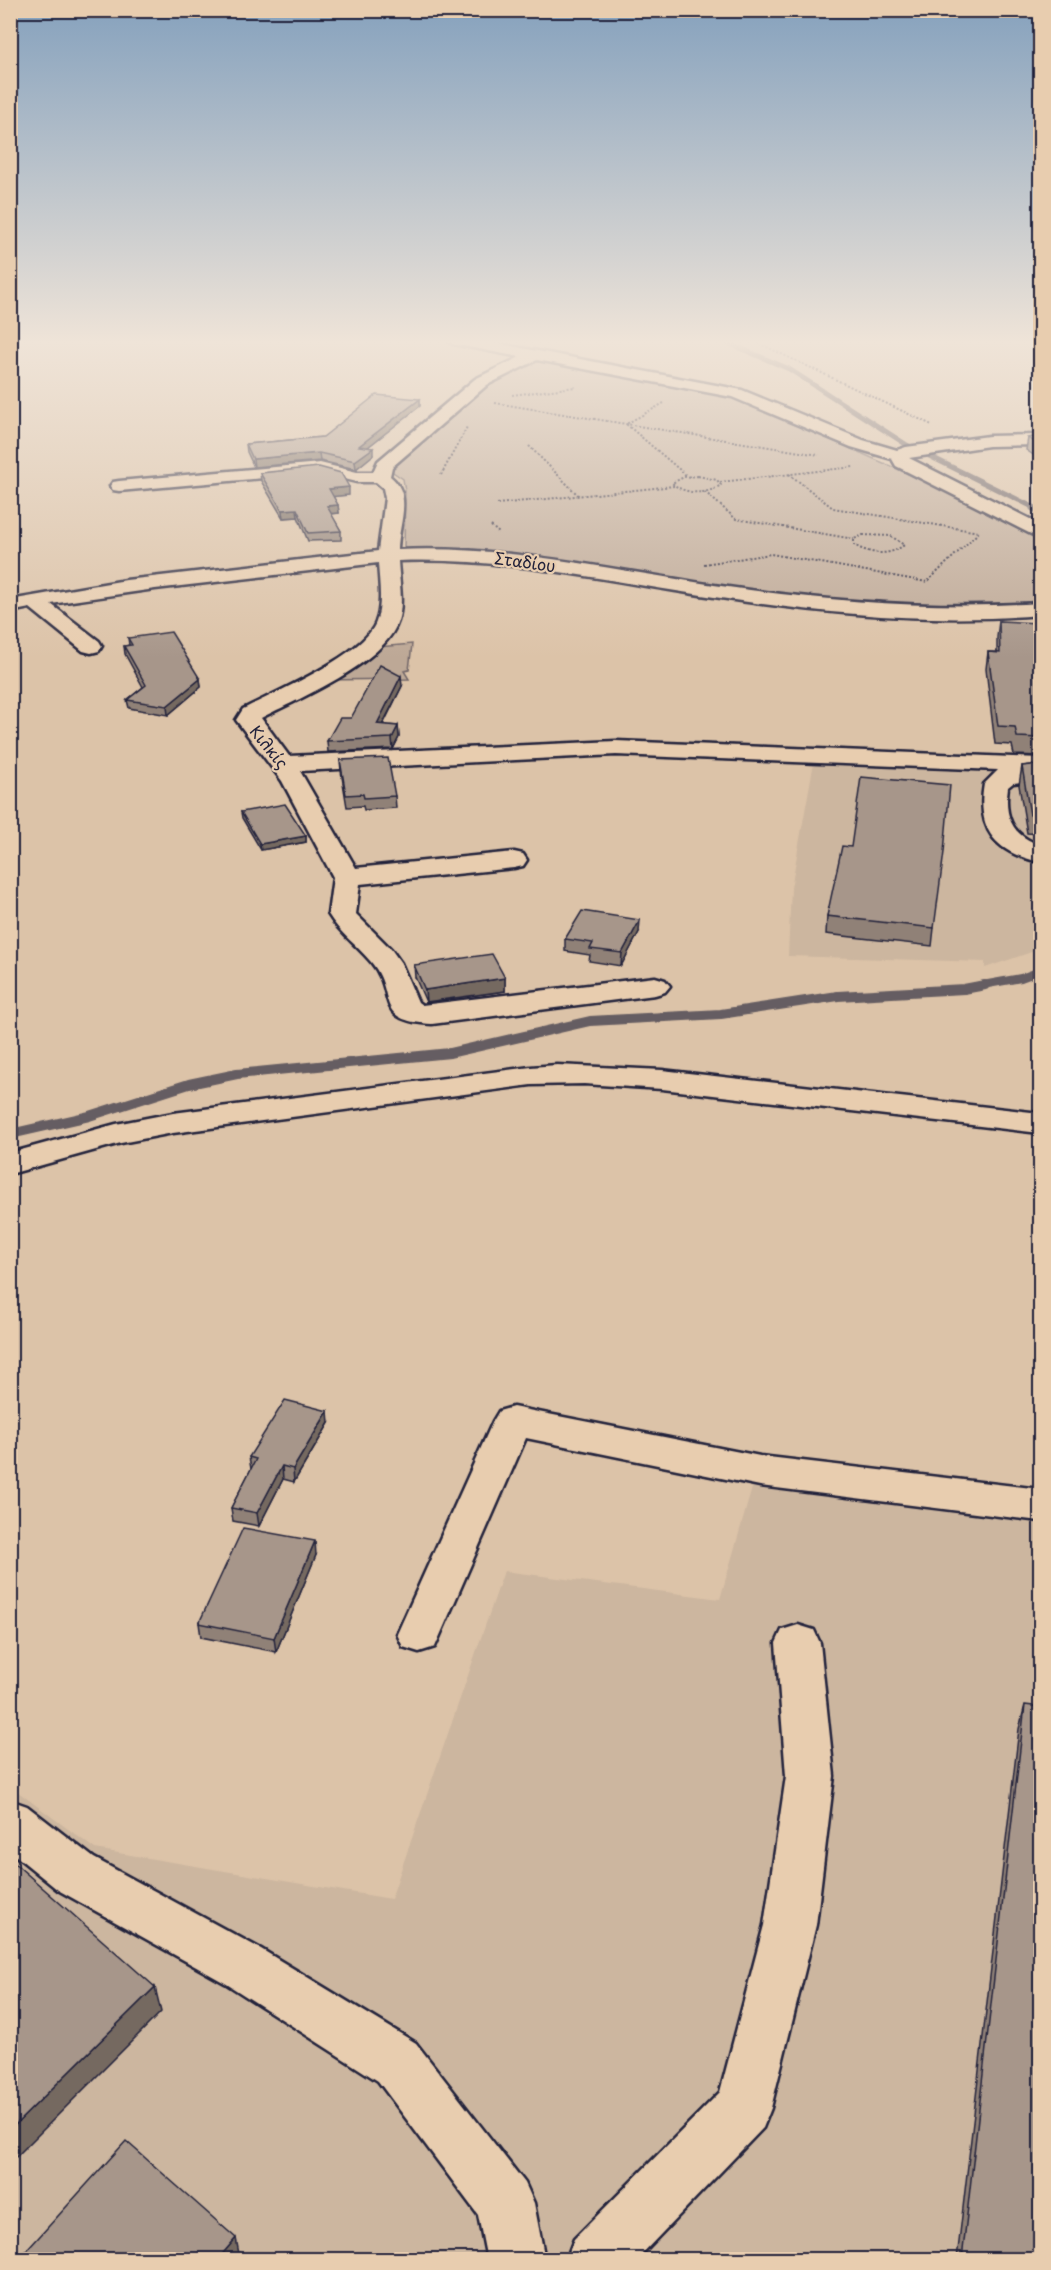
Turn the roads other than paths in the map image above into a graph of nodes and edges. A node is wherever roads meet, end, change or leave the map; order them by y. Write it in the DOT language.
graph roads {
  1 [pos="409,446"];
  2 [pos="868,446"];
  3 [pos="950,446"];
  4 [pos="903,454"];
  5 [pos="381,477"];
  6 [pos="118,486"];
  7 [pos="1041,531"];
  8 [pos="387,556"];
  9 [pos="34,601"];
  10 [pos="10,606"];
  11 [pos="1036,618"];
  12 [pos="91,646"];
  13 [pos="284,764"];
  14 [pos="1041,765"];
  15 [pos="1041,774"];
  16 [pos="1041,854"];
  17 [pos="514,860"];
  18 [pos="346,877"];
  19 [pos="655,986"];
  20 [pos="1041,1123"];
  21 [pos="10,1164"];
  22 [pos="1041,1505"];
  23 [pos="419,1634"];
  24 [pos="798,1643"];
  25 [pos="10,1821"];
  26 [pos="516,2259"];
  27 [pos="595,2259"];
  1 -- 5 [label="street"];
  2 -- 4 [label="street"];
  3 -- 4 [label="street"];
  4 -- 7 [label="street"];
  5 -- 6 [label="street"];
  5 -- 8 [label="street, Κιλκίς"];
  8 -- 9 [label="street, Σταδίου"];
  8 -- 11 [label="street, Σταδίου"];
  8 -- 13 [label="street, Κιλκίς"];
  9 -- 10 [label="street, Σταδίου"];
  9 -- 12 [label="street"];
  13 -- 14 [label="street"];
  13 -- 18 [label="street, Κιλκίς"];
  15 -- 16 [label="street"];
  17 -- 18 [label="street"];
  18 -- 19 [label="street"];
  20 -- 21 [label="street"];
  22 -- 23 [label="street"];
  24 -- 27 [label="street"];
  25 -- 26 [label="street"];
}
